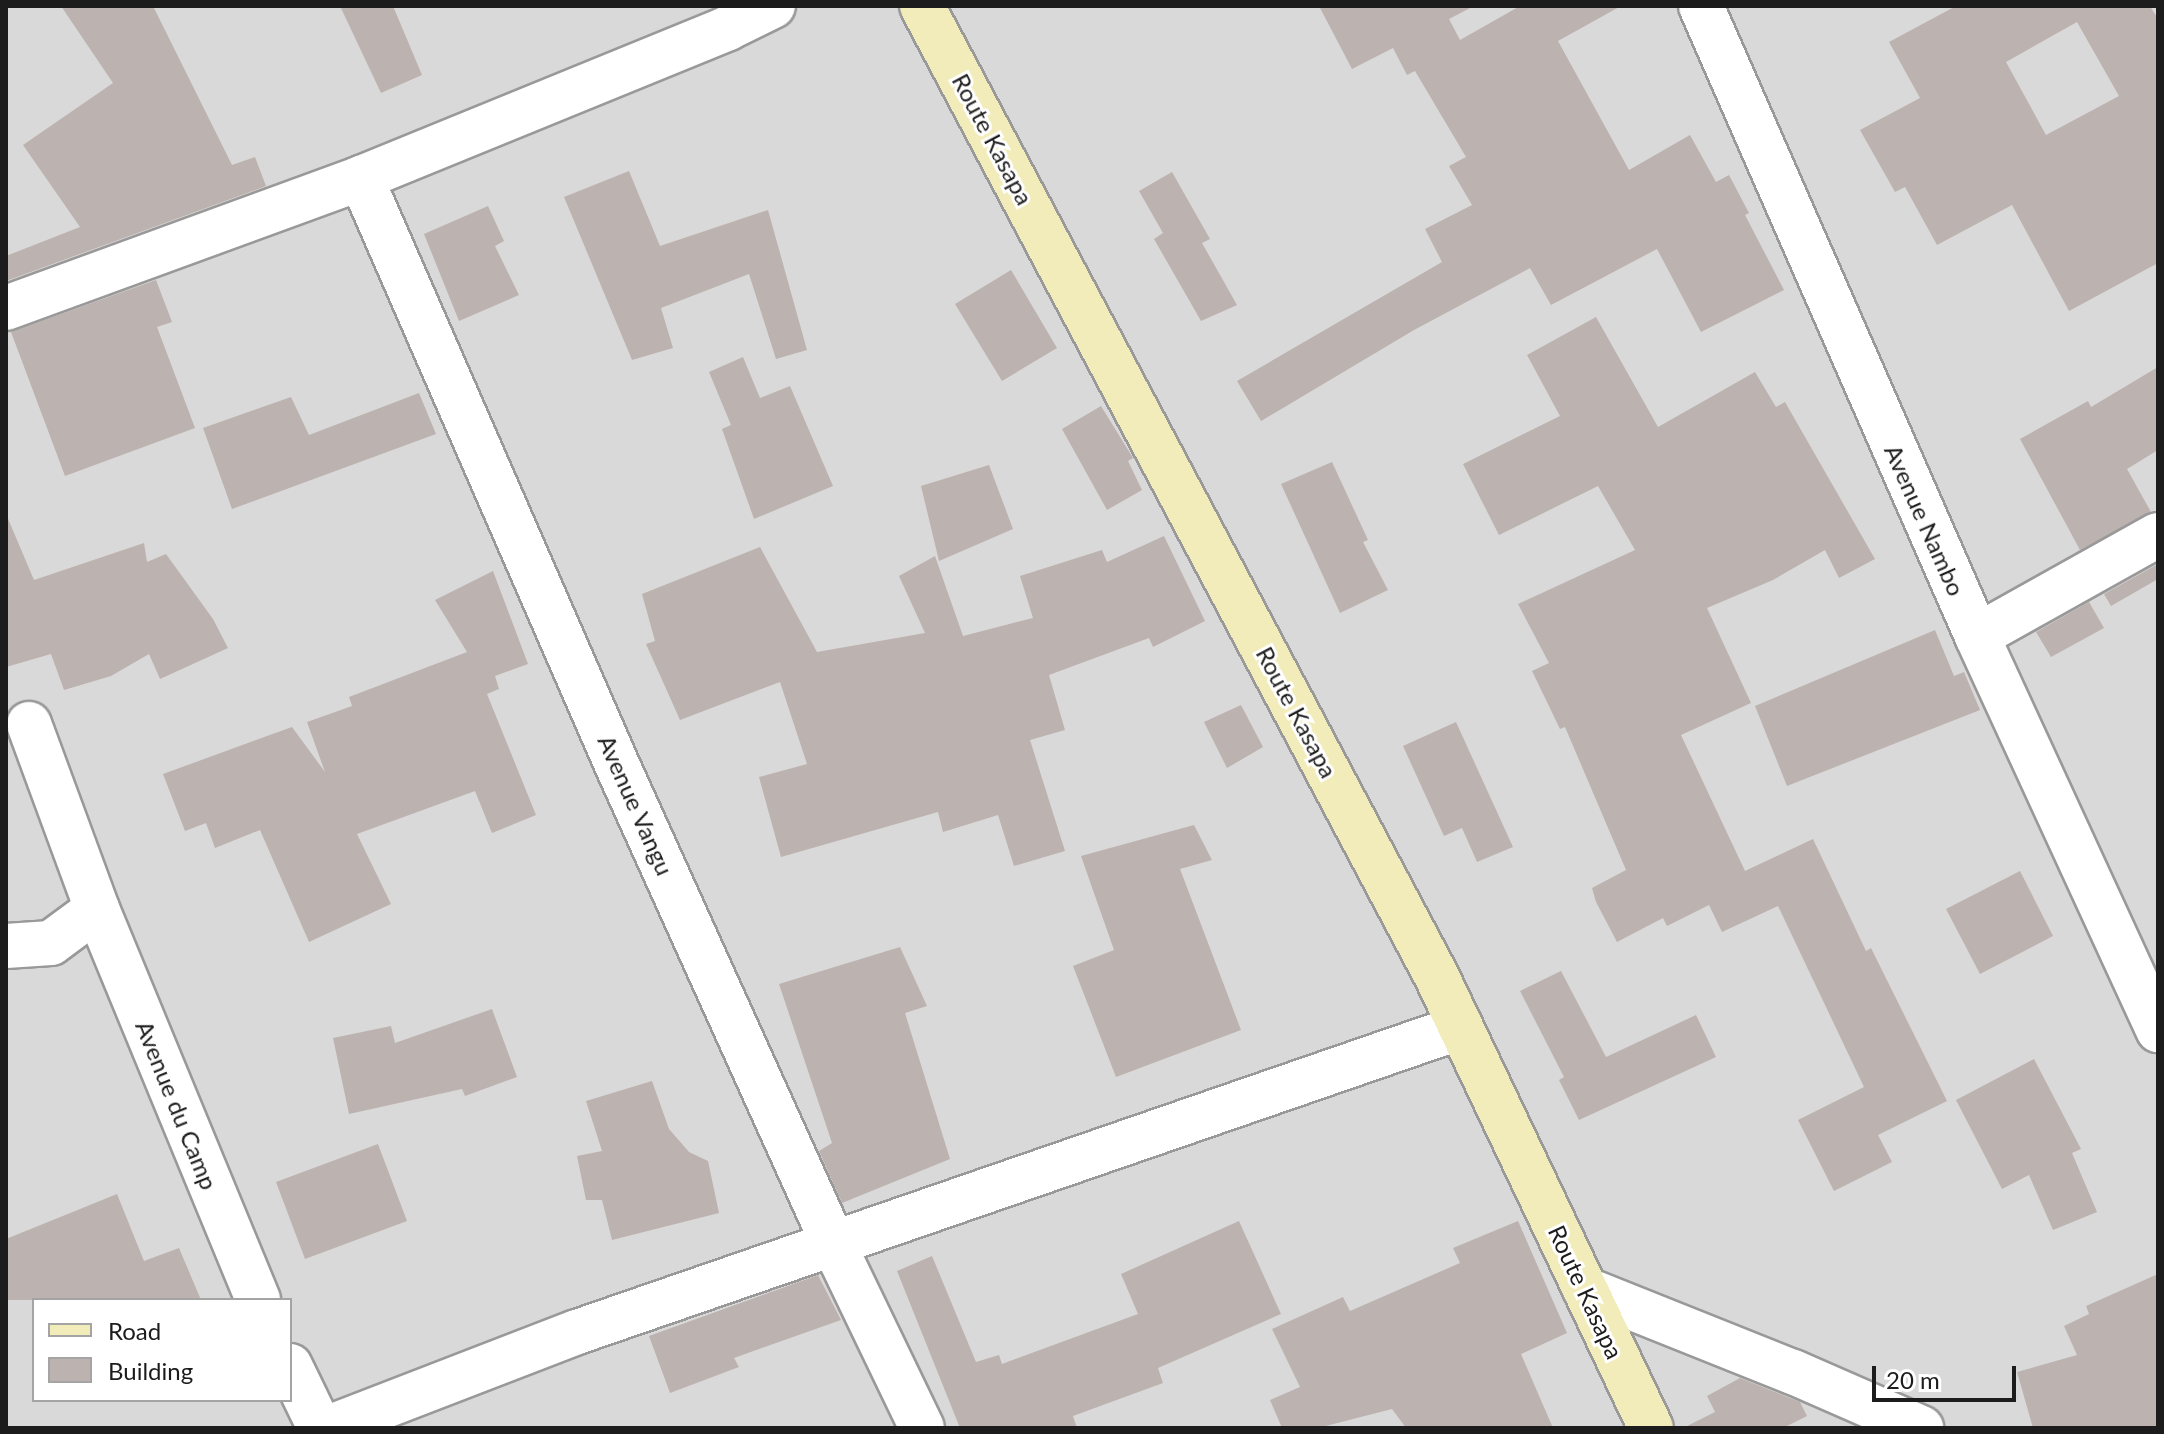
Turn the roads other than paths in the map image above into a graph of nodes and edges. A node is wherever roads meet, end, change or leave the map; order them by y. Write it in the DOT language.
graph roads {
  1 [pos="773,6"];
  2 [pos="922,6"];
  3 [pos="1701,6"];
  4 [pos="361,178"];
  5 [pos="6,308"];
  6 [pos="2158,535"];
  7 [pos="1977,636"];
  8 [pos="29,724"];
  9 [pos="97,909"];
  10 [pos="6,946"];
  11 [pos="1461,1027"];
  12 [pos="2158,1030"];
  13 [pos="833,1243"];
  14 [pos="1585,1289"];
  15 [pos="257,1298"];
  16 [pos="292,1370"];
  17 [pos="320,1428"];
  18 [pos="328,1428"];
  19 [pos="922,1428"];
  20 [pos="1651,1428"];
  21 [pos="1921,1428"];
  1 -- 4 [label="street"];
  2 -- 11 [label="main road, Route Kasapa"];
  3 -- 7 [label="street, Avenue Nambo"];
  4 -- 5 [label="street"];
  4 -- 13 [label="street, Avenue Vangu"];
  6 -- 7 [label="street"];
  7 -- 12 [label="street, Avenue Nambo"];
  8 -- 9 [label="street, Avenue du Camp"];
  9 -- 10 [label="street"];
  9 -- 15 [label="street, Avenue du Camp"];
  11 -- 13 [label="street"];
  11 -- 14 [label="main road, Route Kasapa"];
  13 -- 18 [label="street"];
  13 -- 19 [label="street, Avenue Vangu"];
  14 -- 20 [label="main road, Route Kasapa"];
  14 -- 21 [label="street"];
  16 -- 17 [label="street"];
}
